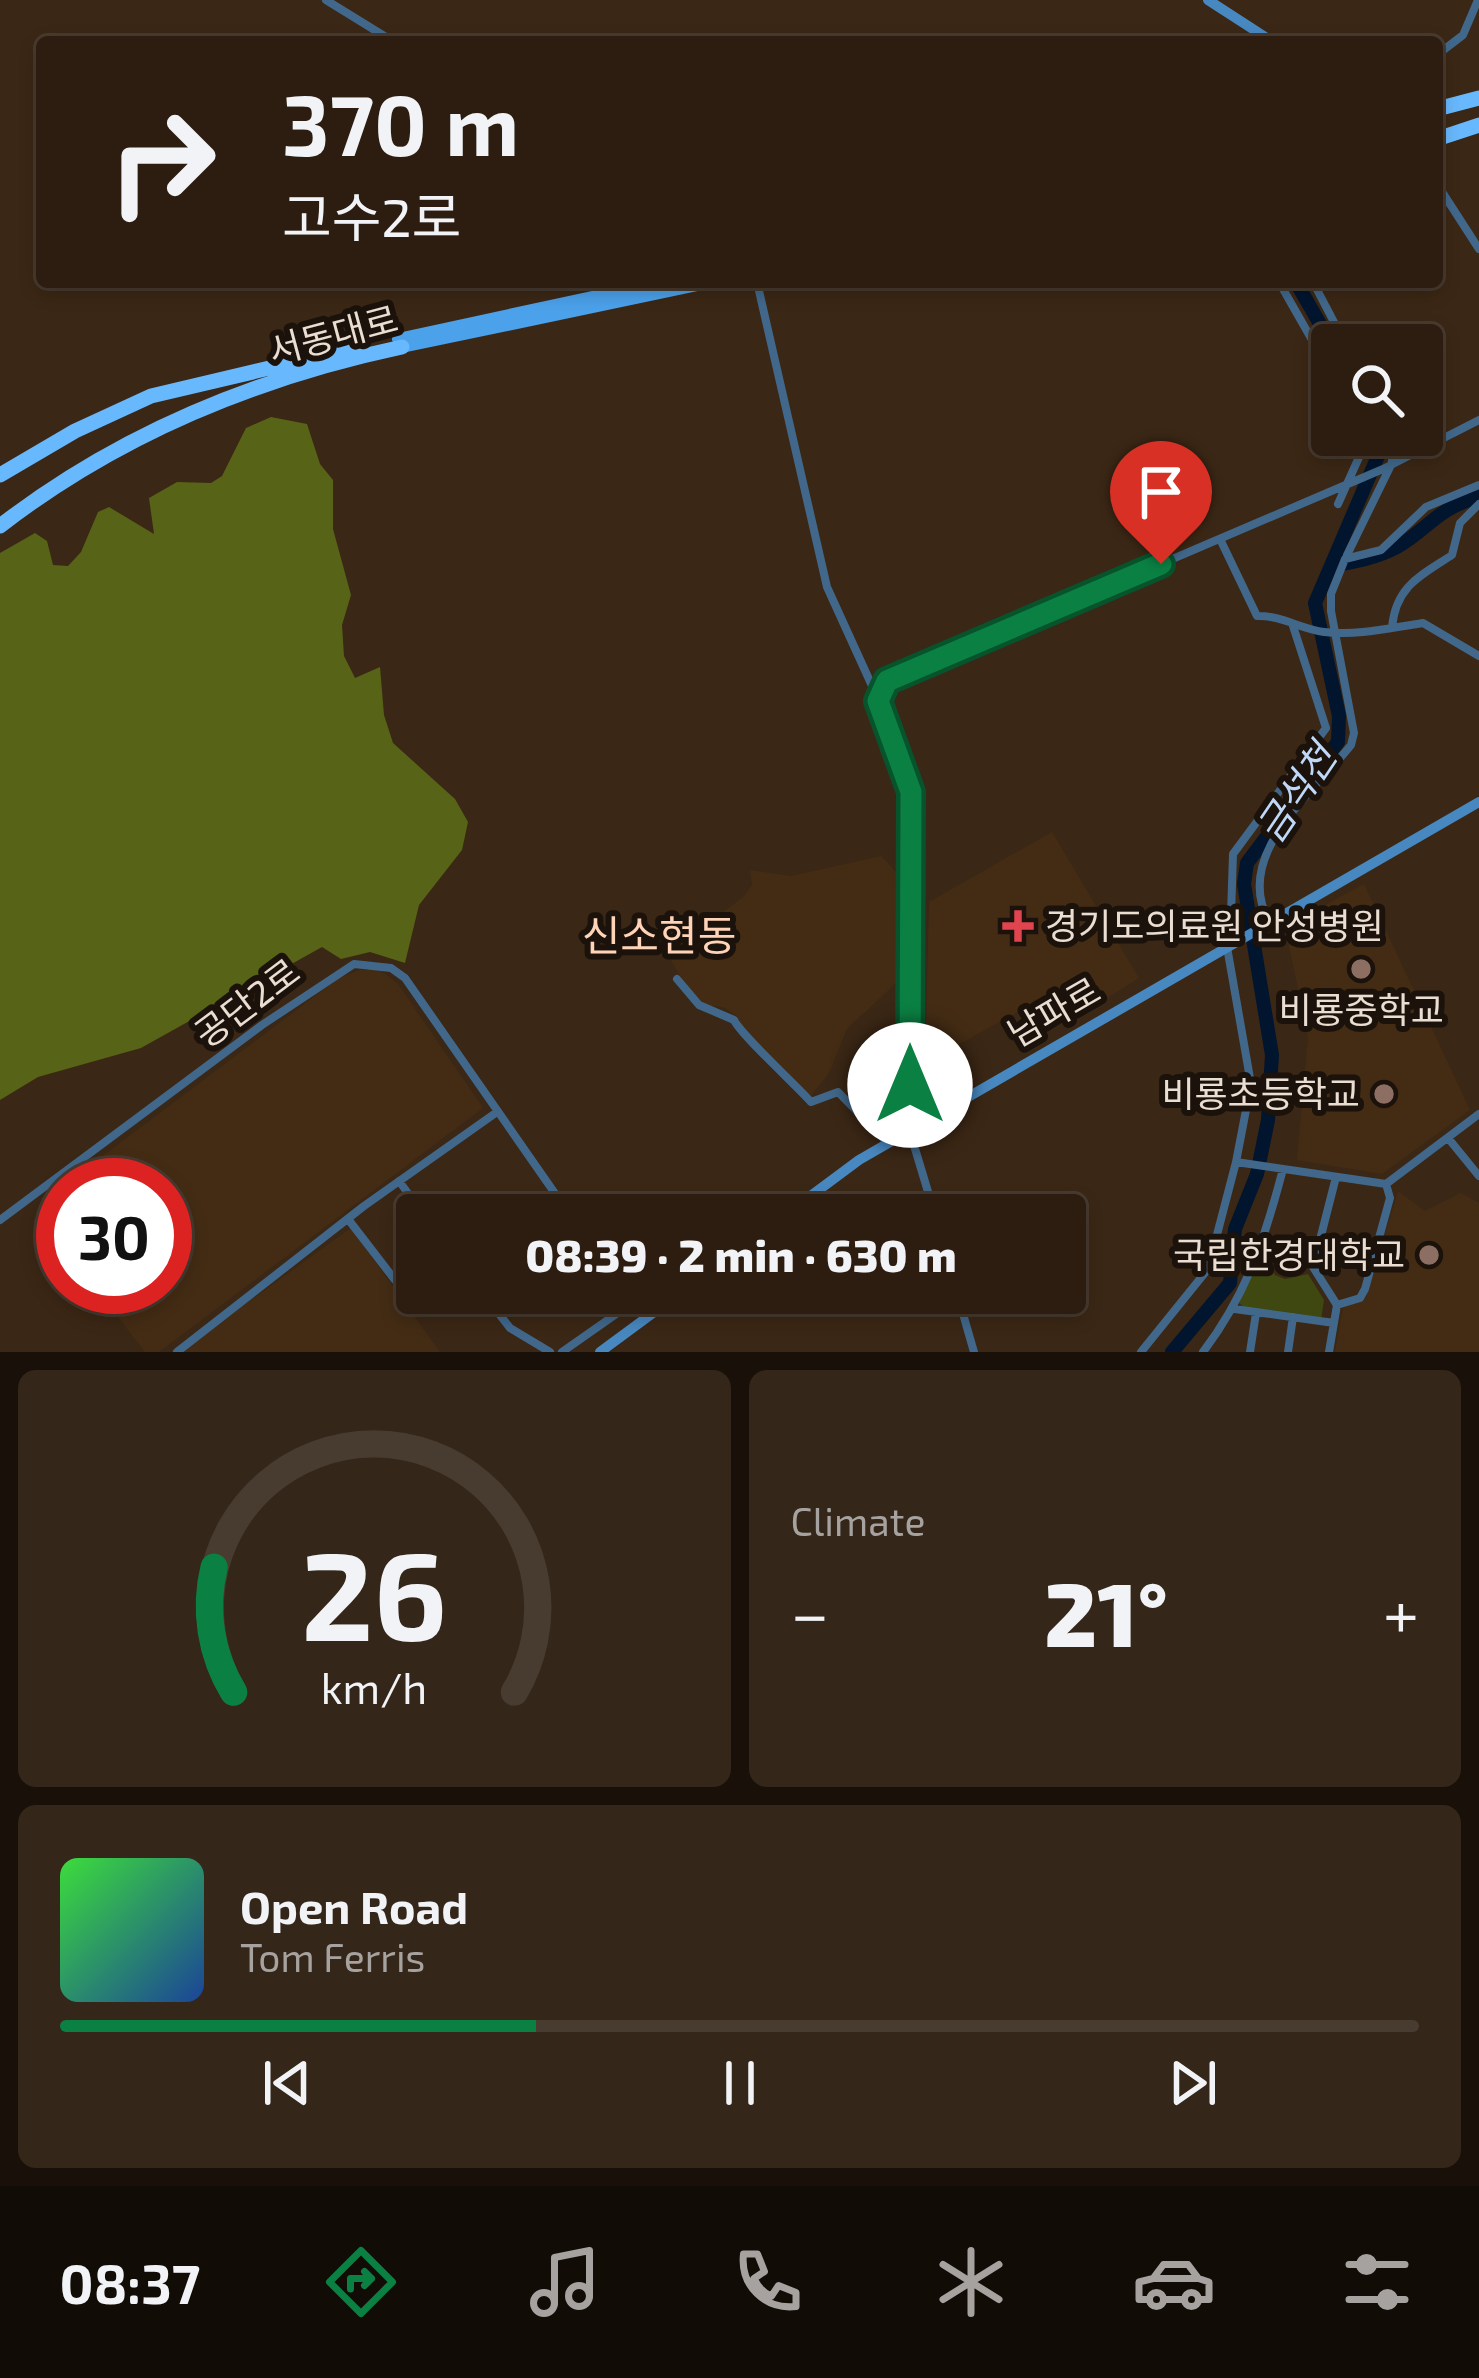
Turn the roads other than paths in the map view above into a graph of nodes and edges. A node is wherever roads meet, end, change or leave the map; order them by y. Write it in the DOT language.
graph roads {
  1 [pos="326,0"];
  2 [pos="1208,0"];
  3 [pos="1478,0"];
  4 [pos="1479,29"];
  5 [pos="1463,35"];
  6 [pos="384,36"];
  7 [pos="1264,36"];
  8 [pos="1443,51"];
  9 [pos="1474,113"];
  10 [pos="1443,125"];
  11 [pos="1443,125"];
  12 [pos="1443,193"];
  13 [pos="1479,250"];
  14 [pos="636,288"];
  15 [pos="681,288"];
  16 [pos="758,288"];
  17 [pos="1282,288"];
  18 [pos="1316,288"];
  19 [pos="1335,324"];
  20 [pos="1311,338"];
  21 [pos="400,343"];
  22 [pos="1479,421"];
  23 [pos="1361,456"];
  24 [pos="1391,456"];
  25 [pos="1387,467"];
  26 [pos="0,475"];
  27 [pos="1350,482"];
  28 [pos="1479,485"];
  29 [pos="1338,504"];
  30 [pos="1479,504"];
  31 [pos="0,526"];
  32 [pos="1220,539"];
  33 [pos="1344,561"];
  34 [pos="1297,627"];
  35 [pos="1392,627"];
  36 [pos="1333,633"];
  37 [pos="1479,656"];
  38 [pos="878,701"];
  39 [pos="1479,802"];
  40 [pos="1264,924"];
  41 [pos="1231,944"];
  42 [pos="677,979"];
  43 [pos="497,1112"];
  44 [pos="1479,1114"];
  45 [pos="910,1132"];
  46 [pos="1448,1138"];
  47 [pos="889,1144"];
  48 [pos="1236,1162"];
  49 [pos="1283,1168"];
  50 [pos="1479,1176"];
  51 [pos="1336,1177"];
  52 [pos="399,1180"];
  53 [pos="1386,1184"];
  54 [pos="409,1194"];
  55 [pos="555,1194"];
  56 [pos="816,1194"];
  57 [pos="929,1194"];
  58 [pos="348,1219"];
  59 [pos="0,1220"];
  60 [pos="396,1279"];
  61 [pos="1336,1306"];
  62 [pos="1235,1310"];
  63 [pos="1256,1313"];
  64 [pos="500,1314"];
  65 [pos="616,1314"];
  66 [pos="651,1314"];
  67 [pos="963,1314"];
  68 [pos="1293,1317"];
  69 [pos="1334,1323"];
  70 [pos="177,1352"];
  71 [pos="550,1352"];
  72 [pos="562,1352"];
  73 [pos="600,1352"];
  74 [pos="974,1352"];
  75 [pos="1141,1352"];
  76 [pos="1203,1352"];
  77 [pos="1250,1352"];
  78 [pos="1288,1352"];
  79 [pos="1329,1352"];
  1 -- 6 [label="street"];
  2 -- 7 [label="street"];
  3 -- 5 [label="street"];
  4 -- 5 [label="street"];
  5 -- 8 [label="street"];
  9 -- 10 [label="highway"];
  9 -- 11 [label="highway"];
  12 -- 13 [label="street"];
  14 -- 21 [label="main road, 서동대로"];
  15 -- 21 [label="main road, 서동대로"];
  16 -- 38 [label="street"];
  17 -- 20 [label="street"];
  18 -- 19 [label="street"];
  21 -- 26 [label="highway, 서동대로"];
  21 -- 31 [label="highway, 서동대로"];
  22 -- 25 [label="street"];
  23 -- 27 [label="street"];
  24 -- 25 [label="street"];
  25 -- 27 [label="street"];
  25 -- 33 [label="street"];
  27 -- 29 [label="street"];
  27 -- 32 [label="street"];
  28 -- 33 [label="street"];
  30 -- 35 [label="street"];
  32 -- 34 [label="street"];
  32 -- 38 [label="street"];
  33 -- 36 [label="street"];
  34 -- 36 [label="street"];
  34 -- 41 [label="street"];
  35 -- 36 [label="street"];
  35 -- 37 [label="street"];
  36 -- 40 [label="street"];
  38 -- 45 [label="street"];
  39 -- 40 [label="street"];
  40 -- 41 [label="street, 남파로"];
  41 -- 45 [label="street, 남파로"];
  41 -- 48 [label="street"];
  42 -- 47 [label="street"];
  43 -- 52 [label="street"];
  43 -- 55 [label="street, 공단2로"];
  43 -- 59 [label="street, 공단2로"];
  44 -- 46 [label="street"];
  45 -- 47 [label="street, 남파로"];
  45 -- 57 [label="street"];
  46 -- 50 [label="street"];
  46 -- 53 [label="street"];
  47 -- 56 [label="street, 남파로"];
  48 -- 49 [label="street"];
  48 -- 75 [label="street"];
  49 -- 51 [label="street"];
  49 -- 62 [label="street"];
  51 -- 53 [label="street"];
  51 -- 61 [label="street"];
  52 -- 54 [label="street"];
  52 -- 58 [label="street"];
  53 -- 61 [label="street"];
  58 -- 60 [label="street"];
  58 -- 70 [label="street"];
  61 -- 69 [label="street"];
  62 -- 63 [label="street"];
  62 -- 76 [label="street"];
  63 -- 68 [label="street"];
  63 -- 77 [label="street"];
  64 -- 71 [label="street"];
  65 -- 72 [label="street"];
  66 -- 73 [label="street"];
  67 -- 74 [label="street"];
  68 -- 69 [label="street"];
  68 -- 78 [label="street"];
  69 -- 79 [label="street"];
}
